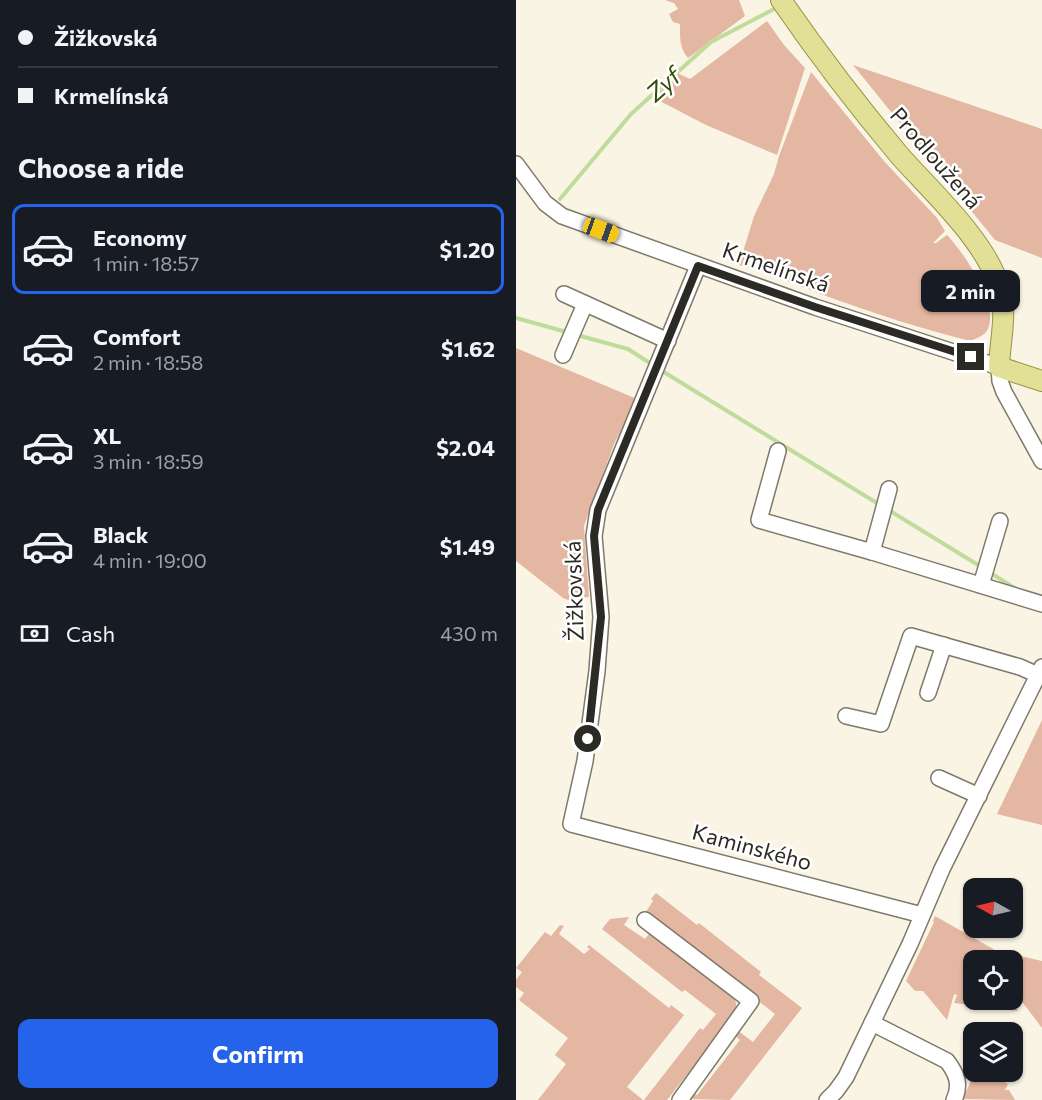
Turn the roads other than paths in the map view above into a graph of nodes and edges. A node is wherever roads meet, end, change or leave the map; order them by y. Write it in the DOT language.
graph roads {
  1 [pos="785,6"];
  2 [pos="516,164"];
  3 [pos="698,266"];
  4 [pos="564,294"];
  5 [pos="585,304"];
  6 [pos="668,341"];
  7 [pos="563,355"];
  8 [pos="999,367"];
  9 [pos="1042,381"];
  10 [pos="778,451"];
  11 [pos="1042,461"];
  12 [pos="889,489"];
  13 [pos="1000,521"];
  14 [pos="872,552"];
  15 [pos="981,585"];
  16 [pos="1042,604"];
  17 [pos="944,645"];
  18 [pos="1040,671"];
  19 [pos="928,693"];
  20 [pos="846,716"];
  21 [pos="881,724"];
  22 [pos="896,731"];
  23 [pos="939,777"];
  24 [pos="979,796"];
  25 [pos="571,824"];
  26 [pos="922,915"];
  27 [pos="645,920"];
  28 [pos="872,1023"];
  29 [pos="680,1100"];
  30 [pos="827,1100"];
  31 [pos="954,1100"];
  1 -- 8 [label="main road, Prodloužená"];
  2 -- 3 [label="street, Krmelínská"];
  3 -- 6 [label="street, Žižkovská"];
  3 -- 8 [label="street, Krmelínská"];
  4 -- 5 [label="street"];
  5 -- 6 [label="street"];
  5 -- 7 [label="street"];
  6 -- 25 [label="street, Žižkovská"];
  8 -- 9 [label="main road, Krmelínská"];
  8 -- 11 [label="street"];
  10 -- 14 [label="street"];
  12 -- 14 [label="street"];
  13 -- 15 [label="street"];
  14 -- 15 [label="street"];
  15 -- 16 [label="street"];
  17 -- 18 [label="street"];
  17 -- 19 [label="street"];
  17 -- 21 [label="street"];
  18 -- 24 [label="street"];
  20 -- 21 [label="street"];
  21 -- 22 [label="street"];
  23 -- 24 [label="street"];
  24 -- 26 [label="street"];
  25 -- 26 [label="street, Kaminského"];
  26 -- 28 [label="street"];
  27 -- 29 [label="street"];
  28 -- 30 [label="street"];
  28 -- 31 [label="street"];
}
